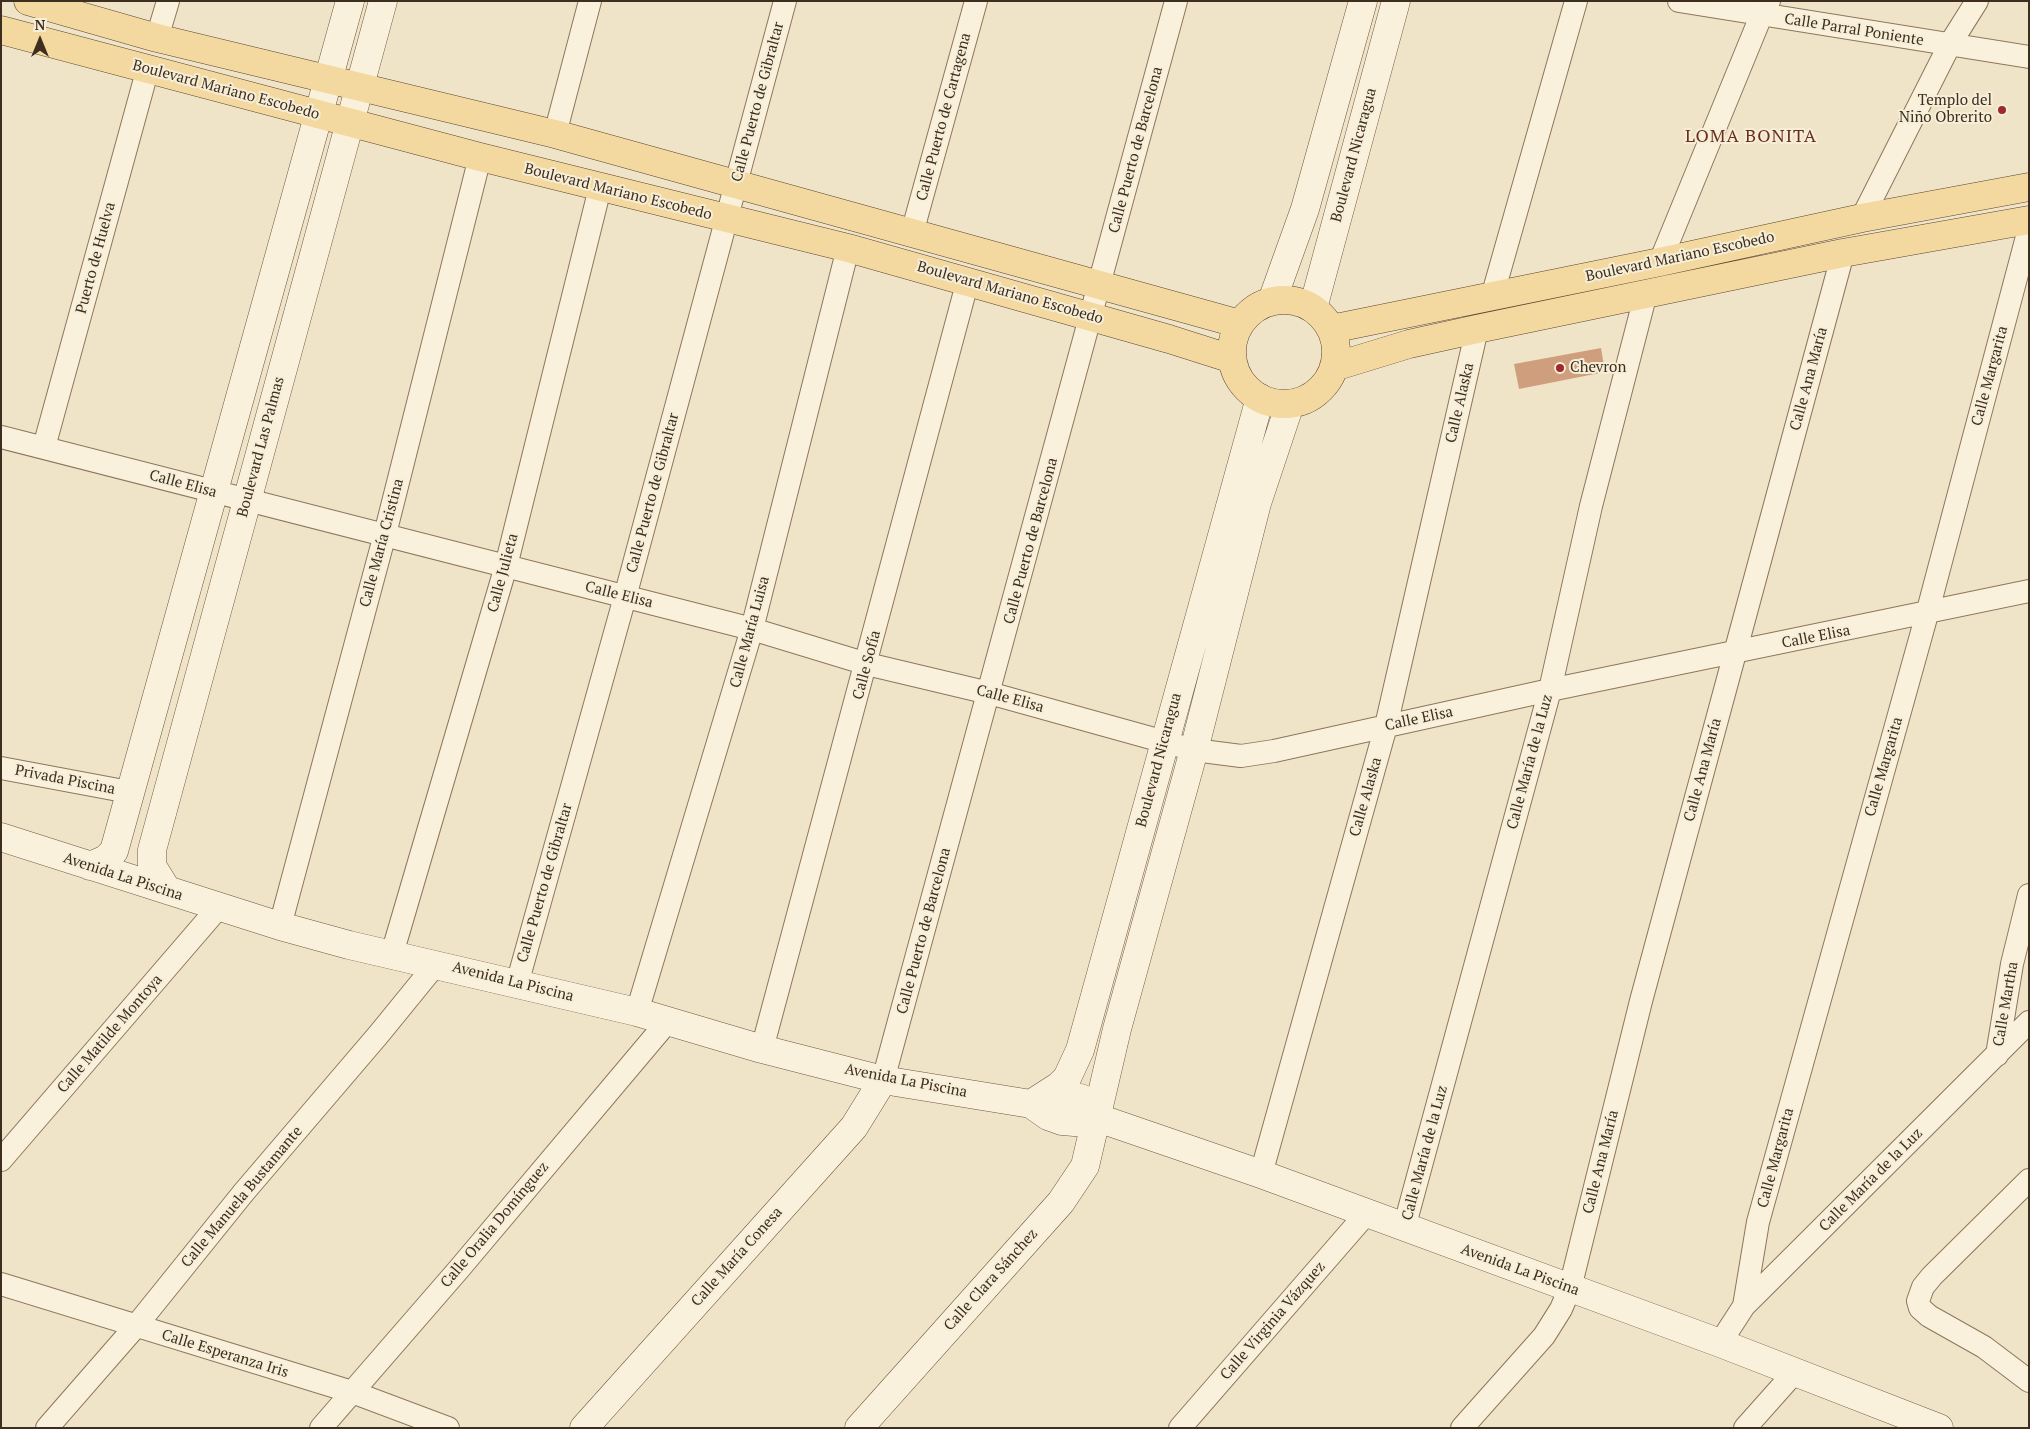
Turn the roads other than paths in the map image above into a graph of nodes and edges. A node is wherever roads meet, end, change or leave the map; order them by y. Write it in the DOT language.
graph roads {
  1 [pos="28,1"];
  2 [pos="168,1"];
  3 [pos="350,1"];
  4 [pos="383,1"];
  5 [pos="590,1"];
  6 [pos="785,1"];
  7 [pos="976,1"];
  8 [pos="1176,1"];
  9 [pos="1363,1"];
  10 [pos="1396,1"];
  11 [pos="1576,1"];
  12 [pos="1679,1"];
  13 [pos="1977,1"];
  14 [pos="1765,9"];
  15 [pos="1,30"];
  16 [pos="157,38"];
  17 [pos="1950,44"];
  18 [pos="2029,57"];
  19 [pos="148,68"];
  20 [pos="328,81"];
  21 [pos="360,88"];
  22 [pos="318,116"];
  23 [pos="350,124"];
  24 [pos="555,134"];
  25 [pos="480,157"];
  26 [pos="736,184"];
  27 [pos="2029,187"];
  28 [pos="600,188"];
  29 [pos="1862,218"];
  30 [pos="727,219"];
  31 [pos="2029,220"];
  32 [pos="2029,229"];
  33 [pos="912,232"];
  34 [pos="848,248"];
  35 [pos="1843,253"];
  36 [pos="1660,262"];
  37 [pos="968,280"];
  38 [pos="1100,284"];
  39 [pos="1646,293"];
  40 [pos="1492,297"];
  41 [pos="1272,301"];
  42 [pos="1313,308"];
  43 [pos="1092,317"];
  44 [pos="1240,324"];
  45 [pos="1477,328"];
  46 [pos="1331,329"];
  47 [pos="1232,359"];
  48 [pos="1334,367"];
  49 [pos="1260,398"];
  50 [pos="1290,404"];
  51 [pos="1,437"];
  52 [pos="44,447"];
  53 [pos="213,492"];
  54 [pos="246,500"];
  55 [pos="385,534"];
  56 [pos="506,566"];
  57 [pos="2029,591"];
  58 [pos="625,596"];
  59 [pos="1927,614"];
  60 [pos="752,629"];
  61 [pos="1734,653"];
  62 [pos="867,664"];
  63 [pos="1550,690"];
  64 [pos="989,693"];
  65 [pos="1386,726"];
  66 [pos="1164,743"];
  67 [pos="1194,750"];
  68 [pos="1,768"];
  69 [pos="129,792"];
  70 [pos="5,844"];
  71 [pos="114,851"];
  72 [pos="150,859"];
  73 [pos="90,866"];
  74 [pos="167,890"];
  75 [pos="2029,895"];
  76 [pos="218,908"];
  77 [pos="280,926"];
  78 [pos="392,954"];
  79 [pos="436,964"];
  80 [pos="517,984"];
  81 [pos="637,1012"];
  82 [pos="668,1021"];
  83 [pos="2029,1022"];
  84 [pos="762,1049"];
  85 [pos="1997,1054"];
  86 [pos="883,1080"];
  87 [pos="1031,1104"];
  88 [pos="1098,1118"];
  89 [pos="1,1160"];
  90 [pos="1261,1174"];
  91 [pos="2029,1180"];
  92 [pos="1366,1214"];
  93 [pos="1404,1228"];
  94 [pos="1,1284"];
  95 [pos="1570,1288"];
  96 [pos="1744,1306"];
  97 [pos="136,1326"];
  98 [pos="1720,1343"];
  99 [pos="1794,1373"];
  100 [pos="2029,1381"];
  101 [pos="352,1392"];
  102 [pos="47,1428"];
  103 [pos="321,1428"];
  104 [pos="448,1428"];
  105 [pos="584,1428"];
  106 [pos="859,1428"];
  107 [pos="1180,1428"];
  108 [pos="1462,1428"];
  109 [pos="1745,1428"];
  110 [pos="1939,1428"];
  1 -- 16 [label="main road, Boulevard Mariano Escobedo"];
  2 -- 16 [label="street"];
  3 -- 20 [label="street"];
  4 -- 21 [label="street, Boulevard Las Palmas"];
  5 -- 24 [label="street"];
  6 -- 26 [label="street, Calle Puerto de Gibraltar"];
  7 -- 33 [label="street, Calle Puerto de Cartagena"];
  8 -- 38 [label="street, Calle Puerto de Barcelona"];
  9 -- 41 [label="street"];
  10 -- 42 [label="street, Boulevard Nicaragua"];
  11 -- 40 [label="street"];
  12 -- 14 [label="street, Calle Parral Poniente"];
  13 -- 17 [label="street"];
  14 -- 17 [label="street, Calle Parral Poniente"];
  14 -- 36 [label="street"];
  15 -- 19 [label="main road, Boulevard Mariano Escobedo"];
  16 -- 20 [label="main road, Boulevard Mariano Escobedo"];
  17 -- 18 [label="street, Calle Parral Poniente"];
  17 -- 29 [label="street"];
  19 -- 22 [label="main road, Boulevard Mariano Escobedo"];
  19 -- 52 [label="street, Puerto de Huelva"];
  20 -- 21 [label="main road, Boulevard Mariano Escobedo"];
  20 -- 22 [label="street"];
  21 -- 23 [label="street, Boulevard Las Palmas"];
  21 -- 24 [label="main road, Boulevard Mariano Escobedo"];
  22 -- 23 [label="main road, Boulevard Mariano Escobedo"];
  22 -- 53 [label="street"];
  23 -- 25 [label="main road, Boulevard Mariano Escobedo"];
  23 -- 54 [label="street, Boulevard Las Palmas"];
  24 -- 26 [label="main road, Boulevard Mariano Escobedo"];
  25 -- 28 [label="main road, Boulevard Mariano Escobedo"];
  25 -- 55 [label="street, Calle María Cristina"];
  26 -- 30 [label="street, Calle Puerto de Gibraltar"];
  26 -- 33 [label="main road, Boulevard Mariano Escobedo"];
  27 -- 29 [label="main road, Boulevard Mariano Escobedo"];
  28 -- 30 [label="main road, Boulevard Mariano Escobedo"];
  28 -- 56 [label="street, Calle Julieta"];
  29 -- 36 [label="main road, Boulevard Mariano Escobedo"];
  30 -- 34 [label="main road, Boulevard Mariano Escobedo"];
  30 -- 58 [label="street, Calle Puerto de Gibraltar"];
  31 -- 35 [label="main road, Boulevard Mariano Escobedo"];
  32 -- 59 [label="street, Calle Margarita"];
  33 -- 38 [label="main road, Boulevard Mariano Escobedo"];
  34 -- 37 [label="main road, Boulevard Mariano Escobedo"];
  34 -- 60 [label="street, Calle María Luisa"];
  35 -- 39 [label="main road, Boulevard Mariano Escobedo"];
  35 -- 61 [label="street, Calle Ana María"];
  36 -- 40 [label="main road, Boulevard Mariano Escobedo"];
  37 -- 43 [label="main road, Boulevard Mariano Escobedo"];
  37 -- 62 [label="street, Calle Sofía"];
  38 -- 43 [label="street, Calle Puerto de Barcelona"];
  38 -- 44 [label="main road, Boulevard Mariano Escobedo"];
  39 -- 45 [label="main road, Boulevard Mariano Escobedo"];
  39 -- 63 [label="street, Calle María de la Luz"];
  40 -- 46 [label="main road, Boulevard Mariano Escobedo"];
  41 -- 42 [label="main road"];
  41 -- 44 [label="main road"];
  42 -- 46 [label="main road"];
  43 -- 47 [label="main road, Boulevard Mariano Escobedo"];
  43 -- 64 [label="street, Calle Puerto de Barcelona"];
  44 -- 47 [label="main road"];
  45 -- 48 [label="main road, Boulevard Mariano Escobedo"];
  45 -- 65 [label="street, Calle Alaska"];
  46 -- 48 [label="main road"];
  47 -- 49 [label="main road"];
  48 -- 50 [label="main road"];
  49 -- 50 [label="main road"];
  49 -- 66 [label="street, Boulevard Nicaragua"];
  50 -- 67 [label="street, Boulevard Nicaragua"];
  51 -- 52 [label="street, Calle Elisa"];
  52 -- 53 [label="street, Calle Elisa"];
  53 -- 54 [label="street, Calle Elisa"];
  53 -- 69 [label="street"];
  54 -- 55 [label="street, Calle Elisa"];
  54 -- 72 [label="street, Boulevard Las Palmas"];
  55 -- 56 [label="street, Calle Elisa"];
  55 -- 77 [label="street, Calle María Cristina"];
  56 -- 58 [label="street, Calle Elisa"];
  56 -- 78 [label="street, Calle Julieta"];
  57 -- 59 [label="street, Calle Elisa"];
  58 -- 60 [label="street, Calle Elisa"];
  58 -- 80 [label="street, Calle Puerto de Gibraltar"];
  59 -- 61 [label="street, Calle Elisa"];
  59 -- 96 [label="street, Calle Margarita"];
  60 -- 62 [label="street, Calle Elisa"];
  60 -- 81 [label="street, Calle María Luisa"];
  61 -- 63 [label="street, Calle Elisa"];
  61 -- 95 [label="street, Calle Ana María"];
  62 -- 64 [label="street, Calle Elisa"];
  62 -- 84 [label="street, Calle Sofía"];
  63 -- 65 [label="street, Calle Elisa"];
  63 -- 93 [label="street, Calle María de la Luz"];
  64 -- 66 [label="street, Calle Elisa"];
  64 -- 86 [label="street, Calle Puerto de Barcelona"];
  65 -- 67 [label="street, Calle Elisa"];
  65 -- 90 [label="street, Calle Alaska"];
  66 -- 67 [label="street, Calle Elisa"];
  66 -- 87 [label="street, Boulevard Nicaragua"];
  67 -- 88 [label="street, Boulevard Nicaragua"];
  68 -- 69 [label="street, Privada Piscina"];
  69 -- 71 [label="street"];
  70 -- 73 [label="street, Avenida La Piscina"];
  71 -- 72 [label="street"];
  71 -- 73 [label="street"];
  72 -- 74 [label="street"];
  73 -- 74 [label="street, Avenida La Piscina"];
  74 -- 76 [label="street, Avenida La Piscina"];
  75 -- 85 [label="street, Calle Martha"];
  76 -- 77 [label="street, Avenida La Piscina"];
  76 -- 89 [label="street, Calle Matilde Montoya"];
  77 -- 78 [label="street, Avenida La Piscina"];
  78 -- 79 [label="street, Avenida La Piscina"];
  79 -- 80 [label="street, Avenida La Piscina"];
  79 -- 97 [label="street, Calle Manuela Bustamante"];
  80 -- 81 [label="street, Avenida La Piscina"];
  81 -- 82 [label="street, Avenida La Piscina"];
  82 -- 84 [label="street, Avenida La Piscina"];
  82 -- 101 [label="street, Calle Oralia Domínguez"];
  83 -- 85 [label="street, Calle María de la Luz"];
  84 -- 86 [label="street, Avenida La Piscina"];
  85 -- 96 [label="street, Calle María de la Luz"];
  86 -- 87 [label="street, Avenida La Piscina"];
  86 -- 105 [label="street, Calle María Conesa"];
  87 -- 88 [label="street, Avenida La Piscina"];
  88 -- 90 [label="street, Avenida La Piscina"];
  88 -- 106 [label="street, Calle Clara Sánchez"];
  90 -- 92 [label="street, Avenida La Piscina"];
  91 -- 100 [label="street"];
  92 -- 93 [label="street, Avenida La Piscina"];
  92 -- 107 [label="street, Calle Virginia Vázquez"];
  93 -- 95 [label="street, Avenida La Piscina"];
  94 -- 97 [label="street, Calle Esperanza Iris"];
  95 -- 98 [label="street, Avenida La Piscina"];
  95 -- 108 [label="street, Calle Ana María"];
  96 -- 98 [label="street, Calle María de la Luz"];
  97 -- 101 [label="street, Calle Esperanza Iris"];
  97 -- 102 [label="street, Calle Manuela Bustamante"];
  98 -- 99 [label="street, Avenida La Piscina"];
  99 -- 109 [label="street"];
  99 -- 110 [label="street, Avenida La Piscina"];
  101 -- 103 [label="street, Calle Oralia Domínguez"];
  101 -- 104 [label="street, Calle Esperanza Iris"];
}
